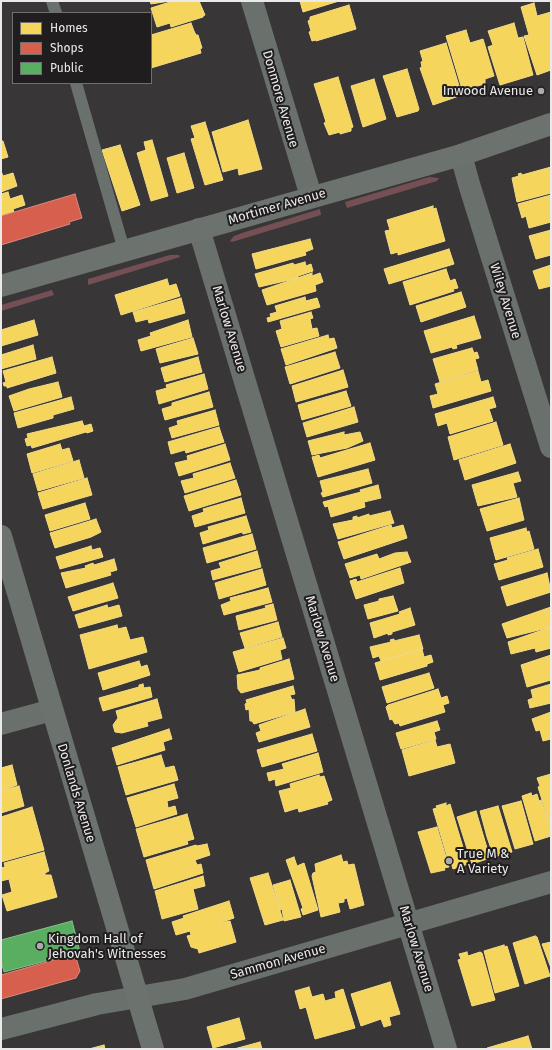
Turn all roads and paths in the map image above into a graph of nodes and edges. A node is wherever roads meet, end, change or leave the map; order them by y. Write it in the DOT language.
graph roads {
  1 [pos="52,1"];
  2 [pos="252,1"];
  3 [pos="56,12"];
  4 [pos="76,84"];
  5 [pos="551,124"];
  6 [pos="461,154"];
  7 [pos="311,196"];
  8 [pos="199,229"];
  9 [pos="124,250"];
  10 [pos="1,286"];
  11 [pos="551,446"];
  12 [pos="1,536"];
  13 [pos="52,710"];
  14 [pos="1,724"];
  15 [pos="551,882"];
  16 [pos="408,924"];
  17 [pos="137,996"];
  18 [pos="1,1029"];
  19 [pos="153,1049"];
  20 [pos="446,1049"];
  1 -- 3 [label="lane"];
  2 -- 7 [label="street, Donmore Avenue"];
  4 -- 9 [label="lane"];
  5 -- 6 [label="street, Mortimer Avenue"];
  6 -- 7 [label="street, Mortimer Avenue"];
  6 -- 11 [label="street, Wiley Avenue"];
  7 -- 8 [label="street, Mortimer Avenue"];
  8 -- 9 [label="street, Mortimer Avenue"];
  8 -- 16 [label="street, Marlow Avenue"];
  9 -- 10 [label="street, Mortimer Avenue"];
  12 -- 13 [label="street, Donlands Avenue"];
  13 -- 14 [label="street"];
  13 -- 17 [label="street, Donlands Avenue"];
  15 -- 16 [label="street, Sammon Avenue"];
  16 -- 17 [label="street, Sammon Avenue"];
  16 -- 20 [label="street, Marlow Avenue"];
  17 -- 18 [label="street, Sammon Avenue"];
  17 -- 19 [label="street, Donlands Avenue"];
}
